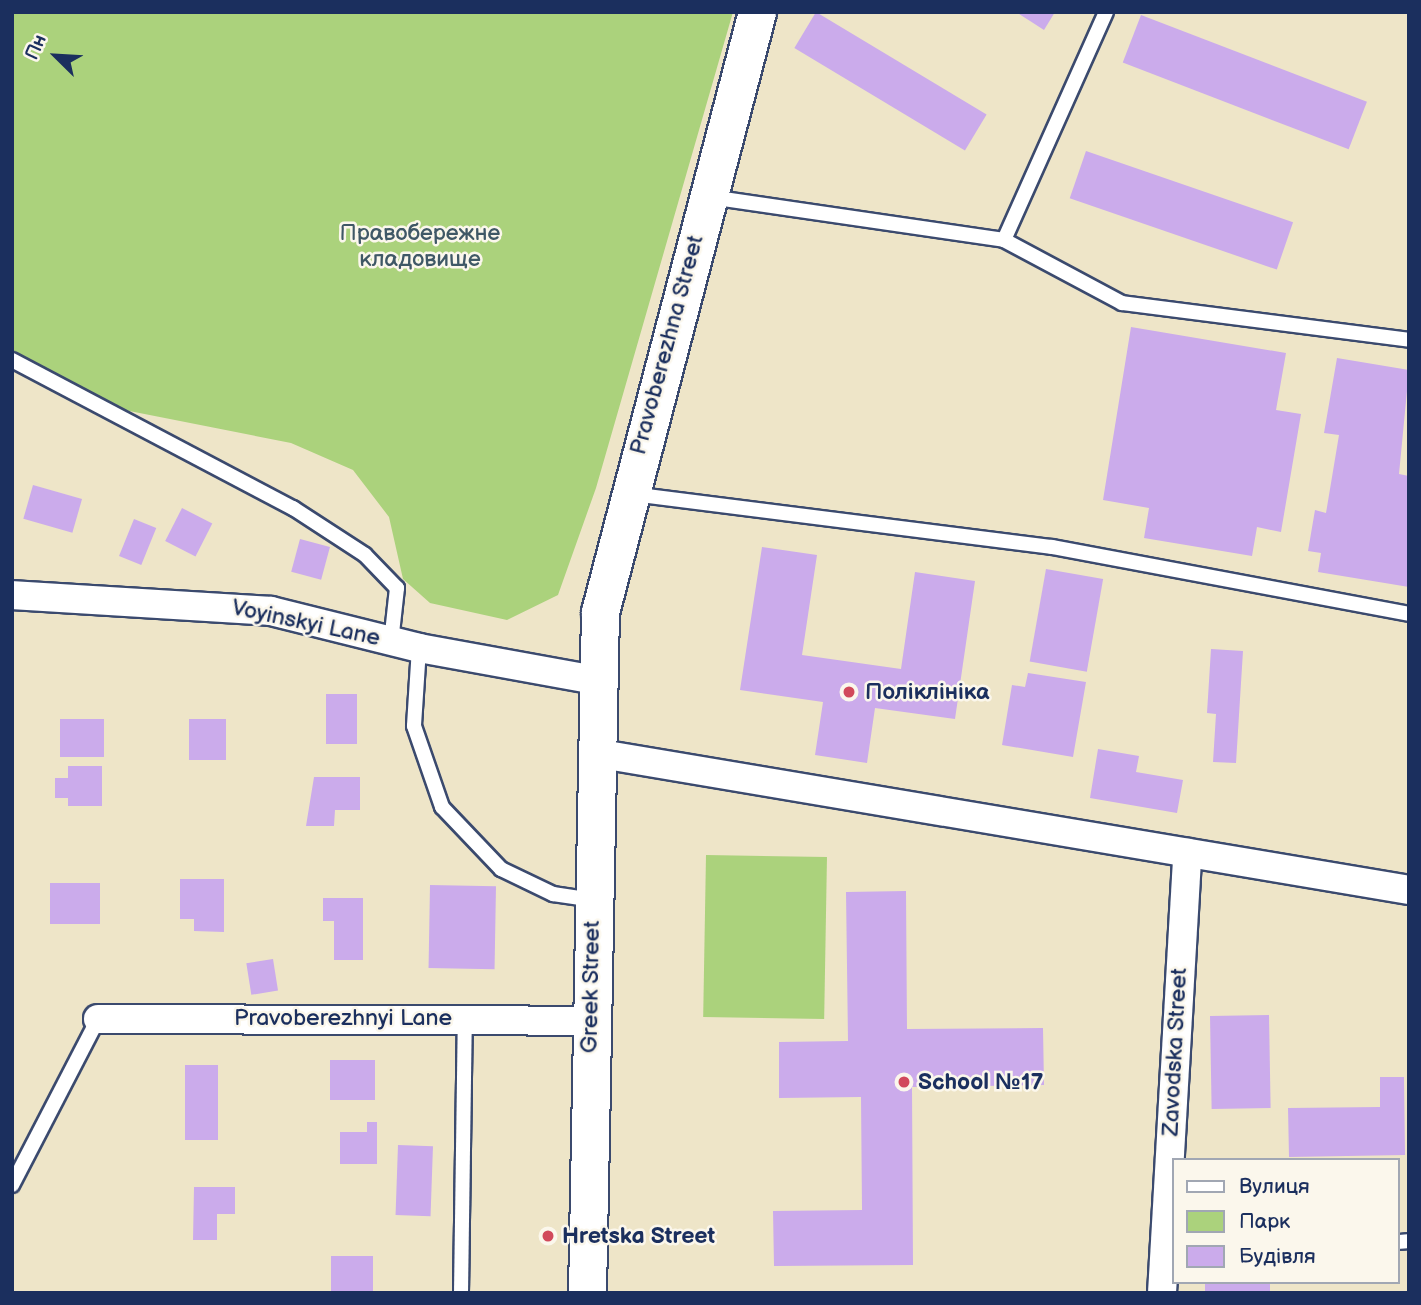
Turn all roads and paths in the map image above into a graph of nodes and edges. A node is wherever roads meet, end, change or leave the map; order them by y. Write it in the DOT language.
graph roads {
  1 [pos="757,12"];
  2 [pos="1107,12"];
  3 [pos="706,196"];
  4 [pos="1004,240"];
  5 [pos="1409,340"];
  6 [pos="12,360"];
  7 [pos="627,494"];
  8 [pos="12,595"];
  9 [pos="1409,614"];
  10 [pos="391,642"];
  11 [pos="419,648"];
  12 [pos="595,680"];
  13 [pos="595,753"];
  14 [pos="1187,853"];
  15 [pos="1409,891"];
  16 [pos="593,900"];
  17 [pos="465,1018"];
  18 [pos="97,1019"];
  19 [pos="589,1021"];
  20 [pos="12,1185"];
  21 [pos="461,1293"];
  22 [pos="587,1293"];
  23 [pos="1162,1293"];
  1 -- 3 [label="street, Pravoberezhna Street"];
  2 -- 4 [label="lane"];
  3 -- 4 [label="lane"];
  3 -- 7 [label="street, Pravoberezhna Street"];
  4 -- 5 [label="lane"];
  6 -- 10 [label="lane"];
  7 -- 9 [label="lane"];
  7 -- 12 [label="street, Pravoberezhna Street"];
  8 -- 10 [label="street, Voyinskyi Lane"];
  10 -- 11 [label="street, Voyinskyi Lane"];
  11 -- 12 [label="street, Voyinskyi Lane"];
  11 -- 16 [label="lane"];
  12 -- 13 [label="street, Greek Street"];
  13 -- 14 [label="street"];
  13 -- 16 [label="street, Greek Street"];
  14 -- 15 [label="street"];
  14 -- 23 [label="street, Zavodska Street"];
  16 -- 19 [label="street, Greek Street"];
  17 -- 18 [label="street, Pravoberezhnyi Lane"];
  17 -- 19 [label="street, Pravoberezhnyi Lane"];
  17 -- 21 [label="lane"];
  18 -- 20 [label="lane"];
  19 -- 22 [label="street, Greek Street"];
}
